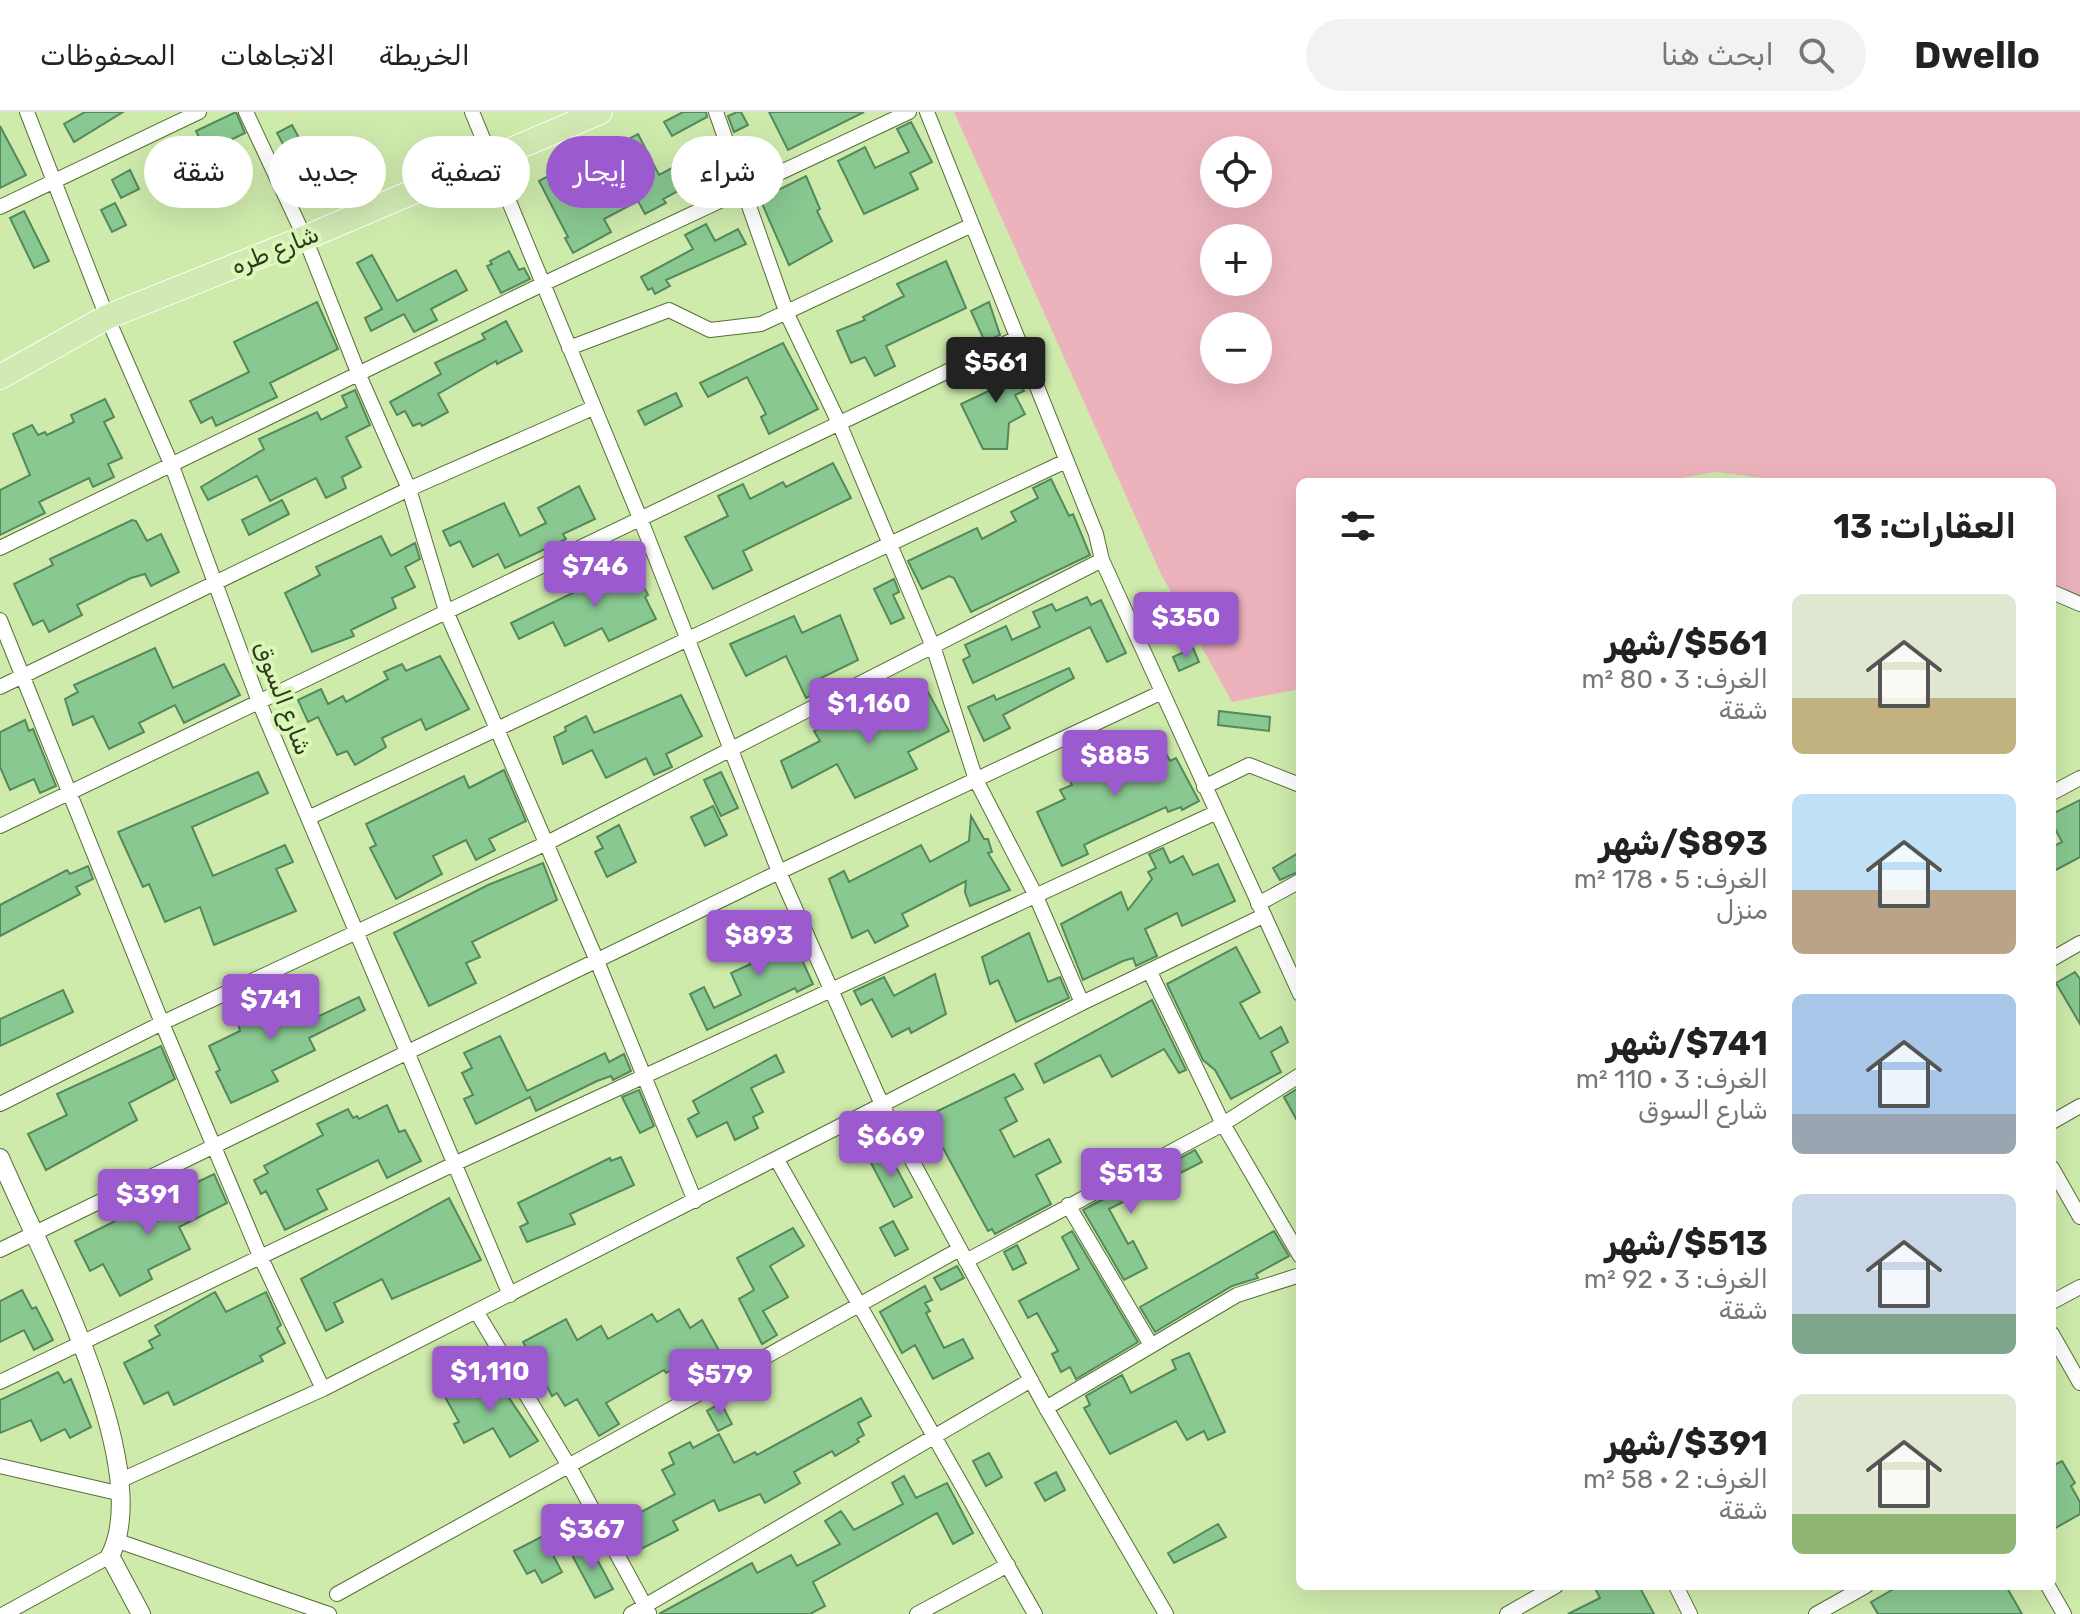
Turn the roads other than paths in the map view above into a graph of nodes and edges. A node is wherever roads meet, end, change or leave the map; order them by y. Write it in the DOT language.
graph roads {
  1 [pos="27,112"];
  2 [pos="199,112"];
  3 [pos="246,112"];
  4 [pos="472,112"];
  5 [pos="600,112"];
  6 [pos="716,112"];
  7 [pos="909,112"];
  8 [pos="927,112"];
  9 [pos="483,136"];
  10 [pos="724,136"];
  11 [pos="530,141"];
  12 [pos="784,172"];
  13 [pos="55,180"];
  14 [pos="402,195"];
  15 [pos="0,207"];
  16 [pos="513,208"];
  17 [pos="707,208"];
  18 [pos="748,208"];
  19 [pos="972,225"];
  20 [pos="305,238"];
  21 [pos="543,284"];
  22 [pos="787,314"];
  23 [pos="107,317"];
  24 [pos="1017,338"];
  25 [pos="569,348"];
  26 [pos="359,375"];
  27 [pos="0,377"];
  28 [pos="593,408"];
  29 [pos="839,423"];
  30 [pos="1066,461"];
  31 [pos="172,466"];
  32 [pos="409,489"];
  33 [pos="640,518"];
  34 [pos="890,541"];
  35 [pos="0,548"];
  36 [pos="1102,560"];
  37 [pos="216,582"];
  38 [pos="2056,594"];
  39 [pos="2080,604"];
  40 [pos="446,611"];
  41 [pos="0,620"];
  42 [pos="687,638"];
  43 [pos="934,649"];
  44 [pos="22,677"];
  45 [pos="0,687"];
  46 [pos="1160,693"];
  47 [pos="259,702"];
  48 [pos="495,728"];
  49 [pos="730,752"];
  50 [pos="2080,778"];
  51 [pos="976,780"];
  52 [pos="1296,783"];
  53 [pos="1204,787"];
  54 [pos="2056,791"];
  55 [pos="70,792"];
  56 [pos="1215,813"];
  57 [pos="308,818"];
  58 [pos="0,826"];
  59 [pos="547,843"];
  60 [pos="779,872"];
  61 [pos="1296,884"];
  62 [pos="1035,894"];
  63 [pos="1260,910"];
  64 [pos="356,931"];
  65 [pos="2080,943"];
  66 [pos="2056,957"];
  67 [pos="597,961"];
  68 [pos="1150,972"];
  69 [pos="1296,982"];
  70 [pos="832,991"];
  71 [pos="1082,1003"];
  72 [pos="162,1023"];
  73 [pos="409,1054"];
  74 [pos="644,1077"];
  75 [pos="1296,1078"];
  76 [pos="0,1104"];
  77 [pos="2080,1106"];
  78 [pos="883,1107"];
  79 [pos="2056,1120"];
  80 [pos="1223,1124"];
  81 [pos="214,1146"];
  82 [pos="0,1158"];
  83 [pos="777,1160"];
  84 [pos="454,1164"];
  85 [pos="2056,1175"];
  86 [pos="695,1201"];
  87 [pos="1068,1205"];
  88 [pos="2080,1217"];
  89 [pos="33,1235"];
  90 [pos="1296,1249"];
  91 [pos="0,1250"];
  92 [pos="963,1255"];
  93 [pos="260,1256"];
  94 [pos="1296,1276"];
  95 [pos="2080,1287"];
  96 [pos="510,1295"];
  97 [pos="2056,1300"];
  98 [pos="860,1306"];
  99 [pos="476,1311"];
  100 [pos="2056,1341"];
  101 [pos="81,1342"];
  102 [pos="1151,1345"];
  103 [pos="1031,1380"];
  104 [pos="0,1382"];
  105 [pos="2080,1383"];
  106 [pos="323,1389"];
  107 [pos="1046,1408"];
  108 [pos="936,1439"];
  109 [pos="0,1466"];
  110 [pos="569,1466"];
  111 [pos="122,1487"];
  112 [pos="114,1548"];
  113 [pos="1008,1565"];
  114 [pos="1549,1590"];
  115 [pos="1678,1590"];
  116 [pos="1859,1590"];
  117 [pos="2050,1590"];
  118 [pos="337,1594"];
  119 [pos="647,1610"];
  120 [pos="320,1613"];
  121 [pos="4,1614"];
  122 [pos="141,1614"];
  123 [pos="631,1614"];
  124 [pos="917,1614"];
  125 [pos="1035,1614"];
  126 [pos="1166,1614"];
  127 [pos="1507,1614"];
  128 [pos="1690,1614"];
  129 [pos="1816,1614"];
  130 [pos="2064,1614"];
  1 -- 13 [label="street, شارع السوق"];
  2 -- 13 [label="street"];
  3 -- 20 [label="street"];
  4 -- 9 [label="street"];
  5 -- 11 [label="main road, شارع طره"];
  6 -- 10 [label="street"];
  7 -- 12 [label="street"];
  8 -- 19 [label="street"];
  13 -- 15 [label="street"];
  13 -- 23 [label="street, شارع السوق"];
  14 -- 20 [label="main road, شارع طره"];
  16 -- 21 [label="street"];
  17 -- 21 [label="street"];
  18 -- 22 [label="street"];
  19 -- 22 [label="street"];
  19 -- 24 [label="street"];
  20 -- 23 [label="main road, شارع طره"];
  20 -- 26 [label="street"];
  21 -- 25 [label="street"];
  21 -- 26 [label="street"];
  22 -- 25 [label="street"];
  22 -- 29 [label="street"];
  23 -- 27 [label="main road, شارع طره"];
  23 -- 31 [label="street, شارع السوق"];
  24 -- 29 [label="street"];
  24 -- 30 [label="street"];
  25 -- 28 [label="street"];
  26 -- 31 [label="street"];
  26 -- 32 [label="street"];
  28 -- 32 [label="street"];
  28 -- 33 [label="street"];
  29 -- 33 [label="street"];
  29 -- 34 [label="street"];
  30 -- 34 [label="street"];
  30 -- 36 [label="street"];
  31 -- 35 [label="street"];
  31 -- 37 [label="street, شارع السوق"];
  32 -- 37 [label="street"];
  32 -- 40 [label="street"];
  33 -- 40 [label="street"];
  33 -- 42 [label="street"];
  34 -- 42 [label="street"];
  34 -- 43 [label="street"];
  36 -- 43 [label="street"];
  36 -- 46 [label="street"];
  37 -- 44 [label="street"];
  37 -- 47 [label="street, شارع السوق"];
  38 -- 39 [label="street"];
  40 -- 47 [label="street"];
  40 -- 48 [label="street"];
  41 -- 44 [label="street"];
  42 -- 48 [label="street"];
  42 -- 49 [label="street"];
  43 -- 49 [label="street"];
  43 -- 51 [label="street"];
  44 -- 45 [label="street"];
  44 -- 55 [label="street"];
  46 -- 51 [label="street"];
  46 -- 53 [label="street"];
  47 -- 55 [label="street"];
  47 -- 57 [label="street, شارع السوق"];
  48 -- 57 [label="street"];
  48 -- 59 [label="street"];
  49 -- 59 [label="street"];
  49 -- 60 [label="street"];
  50 -- 54 [label="street"];
  51 -- 60 [label="street"];
  51 -- 62 [label="street"];
  52 -- 53 [label="street"];
  53 -- 56 [label="street"];
  55 -- 58 [label="street"];
  55 -- 72 [label="street"];
  56 -- 62 [label="street"];
  56 -- 63 [label="street"];
  57 -- 64 [label="street, شارع السوق"];
  59 -- 64 [label="street"];
  59 -- 67 [label="street"];
  60 -- 67 [label="street"];
  60 -- 70 [label="street"];
  61 -- 63 [label="street"];
  62 -- 70 [label="street"];
  62 -- 71 [label="street"];
  63 -- 68 [label="street"];
  63 -- 69 [label="street"];
  64 -- 72 [label="street"];
  64 -- 73 [label="street, شارع السوق"];
  65 -- 66 [label="street"];
  67 -- 73 [label="street"];
  67 -- 74 [label="street"];
  68 -- 71 [label="street"];
  68 -- 80 [label="street"];
  70 -- 74 [label="street"];
  70 -- 78 [label="street"];
  71 -- 78 [label="street"];
  72 -- 76 [label="street"];
  72 -- 81 [label="street"];
  73 -- 81 [label="street"];
  73 -- 84 [label="street, شارع السوق"];
  74 -- 84 [label="street"];
  74 -- 86 [label="street"];
  75 -- 80 [label="street"];
  77 -- 79 [label="street"];
  78 -- 83 [label="street"];
  78 -- 92 [label="street"];
  80 -- 87 [label="street"];
  80 -- 90 [label="street"];
  81 -- 89 [label="street"];
  81 -- 93 [label="street"];
  82 -- 89 [label="street"];
  83 -- 86 [label="street"];
  83 -- 98 [label="street"];
  84 -- 93 [label="street"];
  84 -- 96 [label="street, شارع السوق"];
  85 -- 88 [label="street"];
  86 -- 96 [label="street"];
  87 -- 92 [label="street"];
  87 -- 102 [label="street"];
  89 -- 91 [label="street"];
  89 -- 101 [label="street"];
  92 -- 98 [label="street"];
  92 -- 103 [label="street"];
  93 -- 101 [label="street"];
  93 -- 106 [label="street"];
  94 -- 102 [label="street"];
  95 -- 97 [label="street"];
  96 -- 99 [label="street"];
  98 -- 108 [label="street"];
  98 -- 110 [label="street"];
  99 -- 106 [label="street"];
  99 -- 110 [label="street"];
  100 -- 105 [label="street"];
  101 -- 104 [label="street"];
  101 -- 111 [label="street"];
  102 -- 107 [label="street"];
  103 -- 107 [label="street"];
  103 -- 108 [label="street"];
  106 -- 111 [label="street"];
  107 -- 126 [label="street"];
  108 -- 113 [label="street"];
  108 -- 119 [label="street"];
  109 -- 111 [label="street"];
  110 -- 118 [label="street"];
  110 -- 119 [label="street"];
  111 -- 112 [label="street"];
  112 -- 120 [label="street"];
  112 -- 121 [label="street"];
  112 -- 122 [label="street"];
  113 -- 124 [label="street"];
  113 -- 125 [label="street"];
  114 -- 127 [label="street"];
  115 -- 128 [label="street"];
  116 -- 129 [label="street"];
  117 -- 130 [label="street"];
  119 -- 123 [label="street"];
}
